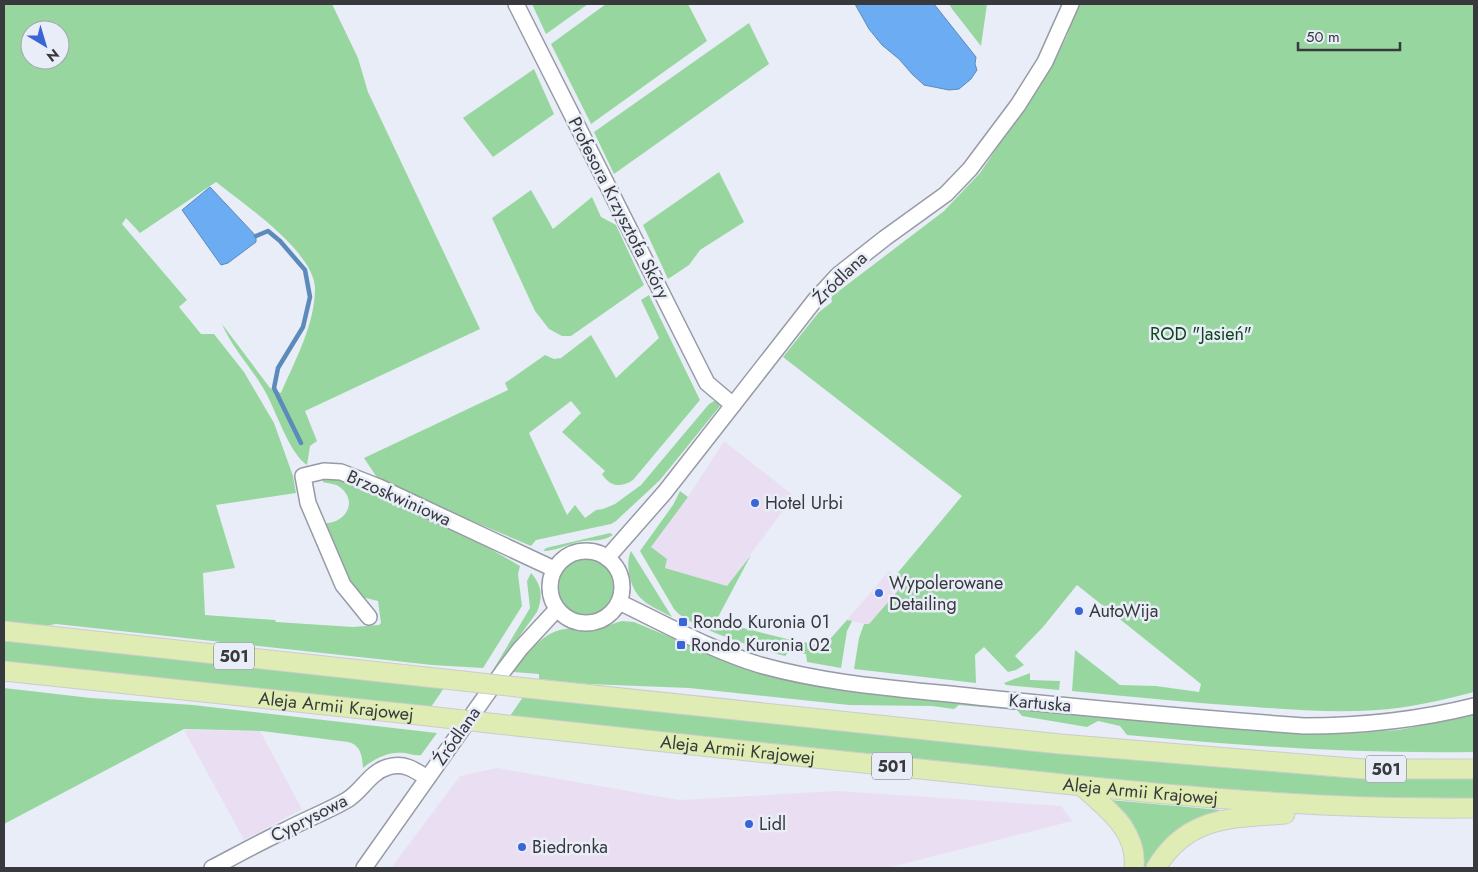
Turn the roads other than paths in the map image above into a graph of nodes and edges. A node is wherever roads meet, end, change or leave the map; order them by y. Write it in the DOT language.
graph roads {
  1 [pos="516,4"];
  2 [pos="1071,4"];
  3 [pos="733,405"];
  4 [pos="608,558"];
  5 [pos="554,569"];
  6 [pos="619,602"];
  7 [pos="557,609"];
  8 [pos="369,617"];
  9 [pos="4,631"];
  10 [pos="4,671"];
  11 [pos="1474,706"];
  12 [pos="1474,769"];
  13 [pos="427,778"];
  14 [pos="1083,787"];
  15 [pos="1336,807"];
  16 [pos="1474,808"];
  17 [pos="212,868"];
  18 [pos="364,868"];
  19 [pos="1134,868"];
  20 [pos="1156,868"];
  1 -- 3 [label="street, Profesora Krzysztofa Skóry"];
  2 -- 3 [label="street, Źródlana"];
  3 -- 4 [label="street, Źródlana"];
  4 -- 5 [label="street"];
  4 -- 6 [label="street"];
  5 -- 7 [label="street"];
  5 -- 8 [label="street, Brzoskwiniowa"];
  6 -- 7 [label="street"];
  6 -- 11 [label="street, Kartuska"];
  7 -- 13 [label="street, Źródlana"];
  9 -- 12 [label="main road, 501, bridge"];
  10 -- 14 [label="main road, Aleja Armii Krajowej / 501, bridge"];
  13 -- 17 [label="street, Cyprysowa"];
  13 -- 18 [label="street, Źródlana"];
  14 -- 15 [label="main road, Aleja Armii Krajowej / 501"];
  14 -- 19 [label="main road"];
  15 -- 16 [label="main road, Aleja Armii Krajowej / 501"];
  15 -- 20 [label="main road"];
}
